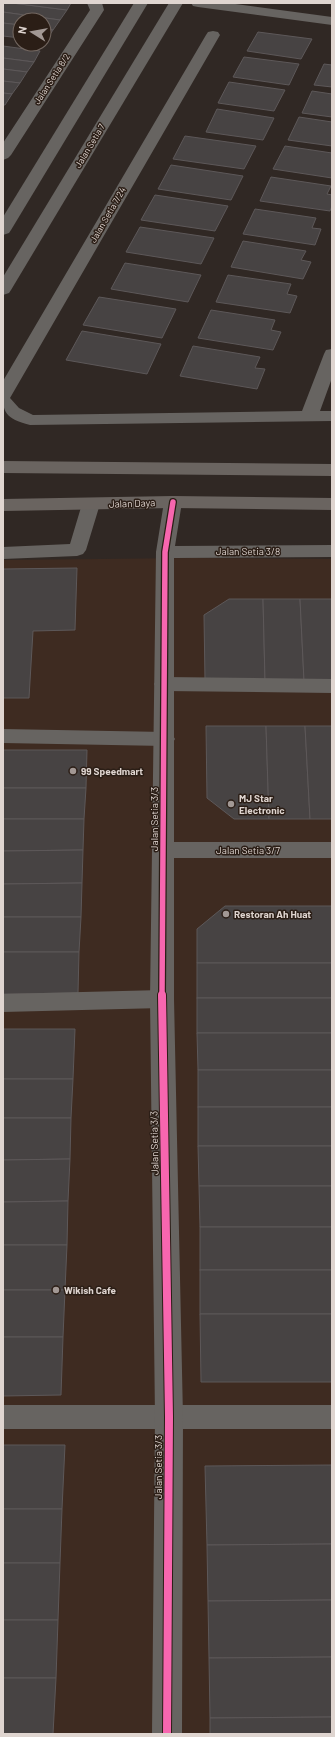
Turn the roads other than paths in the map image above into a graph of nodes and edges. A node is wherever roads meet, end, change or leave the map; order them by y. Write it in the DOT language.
graph roads {
  1 [pos="94,3"];
  2 [pos="141,3"];
  3 [pos="176,3"];
  4 [pos="198,3"];
  5 [pos="246,6"];
  6 [pos="332,21"];
  7 [pos="213,35"];
  8 [pos="3,155"];
  9 [pos="3,230"];
  10 [pos="3,290"];
  11 [pos="332,354"];
  12 [pos="3,396"];
  13 [pos="3,400"];
  14 [pos="332,416"];
  15 [pos="309,417"];
  16 [pos="3,467"];
  17 [pos="332,470"];
  18 [pos="173,502"];
  19 [pos="91,504"];
  20 [pos="332,504"];
  21 [pos="3,505"];
  22 [pos="332,551"];
  23 [pos="165,552"];
  24 [pos="3,553"];
  25 [pos="164,684"];
  26 [pos="332,686"];
  27 [pos="3,736"];
  28 [pos="165,739"];
  29 [pos="164,850"];
  30 [pos="332,850"];
  31 [pos="162,999"];
  32 [pos="3,1003"];
  33 [pos="3,1417"];
  34 [pos="168,1417"];
  35 [pos="332,1417"];
  36 [pos="167,1734"];
  1 -- 8 [label="street, Jalan Setia 8/2"];
  2 -- 9 [label="street"];
  3 -- 10 [label="street, Jalan Setia 7"];
  4 -- 5 [label="street"];
  5 -- 6 [label="street"];
  7 -- 12 [label="street, Jalan Setia 7/24"];
  11 -- 15 [label="street"];
  13 -- 15 [label="street"];
  14 -- 15 [label="street"];
  16 -- 17 [label="main road"];
  18 -- 19 [label="main road, Jalan Daya"];
  18 -- 20 [label="main road, Jalan Daya"];
  18 -- 23 [label="street, Jalan Setia 3/3"];
  19 -- 21 [label="main road, Jalan Daya"];
  19 -- 24 [label="lane"];
  22 -- 23 [label="street, Jalan Setia 3/8"];
  23 -- 25 [label="street, Jalan Setia 3/3"];
  25 -- 26 [label="lane"];
  25 -- 28 [label="street, Jalan Setia 3/3"];
  27 -- 28 [label="lane"];
  28 -- 29 [label="street, Jalan Setia 3/3"];
  29 -- 30 [label="street, Jalan Setia 3/7"];
  29 -- 31 [label="street, Jalan Setia 3/3"];
  31 -- 32 [label="lane"];
  31 -- 34 [label="street, Jalan Setia 3/3"];
  33 -- 34 [label="lane"];
  34 -- 35 [label="lane"];
  34 -- 36 [label="street, Jalan Setia 3/3"];
}
